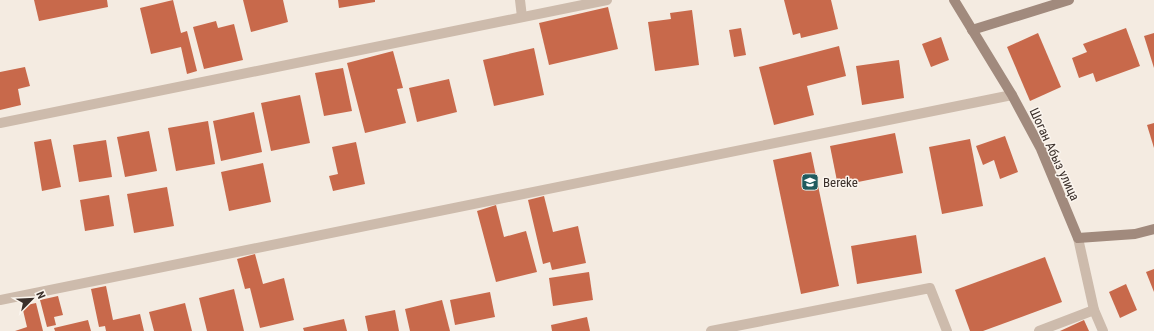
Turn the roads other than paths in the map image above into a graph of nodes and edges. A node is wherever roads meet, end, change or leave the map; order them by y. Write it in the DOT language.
graph roads {
  1 [pos="520,0"];
  2 [pos="607,0"];
  3 [pos="954,0"];
  4 [pos="1068,0"];
  5 [pos="522,17"];
  6 [pos="972,30"];
  7 [pos="1012,95"];
  8 [pos="0,123"];
  9 [pos="1154,229"];
  10 [pos="1078,238"];
  11 [pos="0,300"];
  12 [pos="1094,310"];
  13 [pos="711,331"];
  14 [pos="947,331"];
  15 [pos="1039,331"];
  16 [pos="1103,331"];
  1 -- 5 [label="street"];
  2 -- 5 [label="street"];
  3 -- 6 [label="street, Шоган Абыз улица"];
  4 -- 6 [label="street"];
  5 -- 8 [label="street"];
  6 -- 7 [label="street, Шоган Абыз улица"];
  7 -- 10 [label="street, Шоган Абыз улица"];
  7 -- 11 [label="street"];
  9 -- 10 [label="street"];
  10 -- 12 [label="street, Шоган Абыз улица"];
  12 -- 15 [label="street"];
  12 -- 16 [label="street, Шоган Абыз улица"];
  13 -- 14 [label="street"];
}
